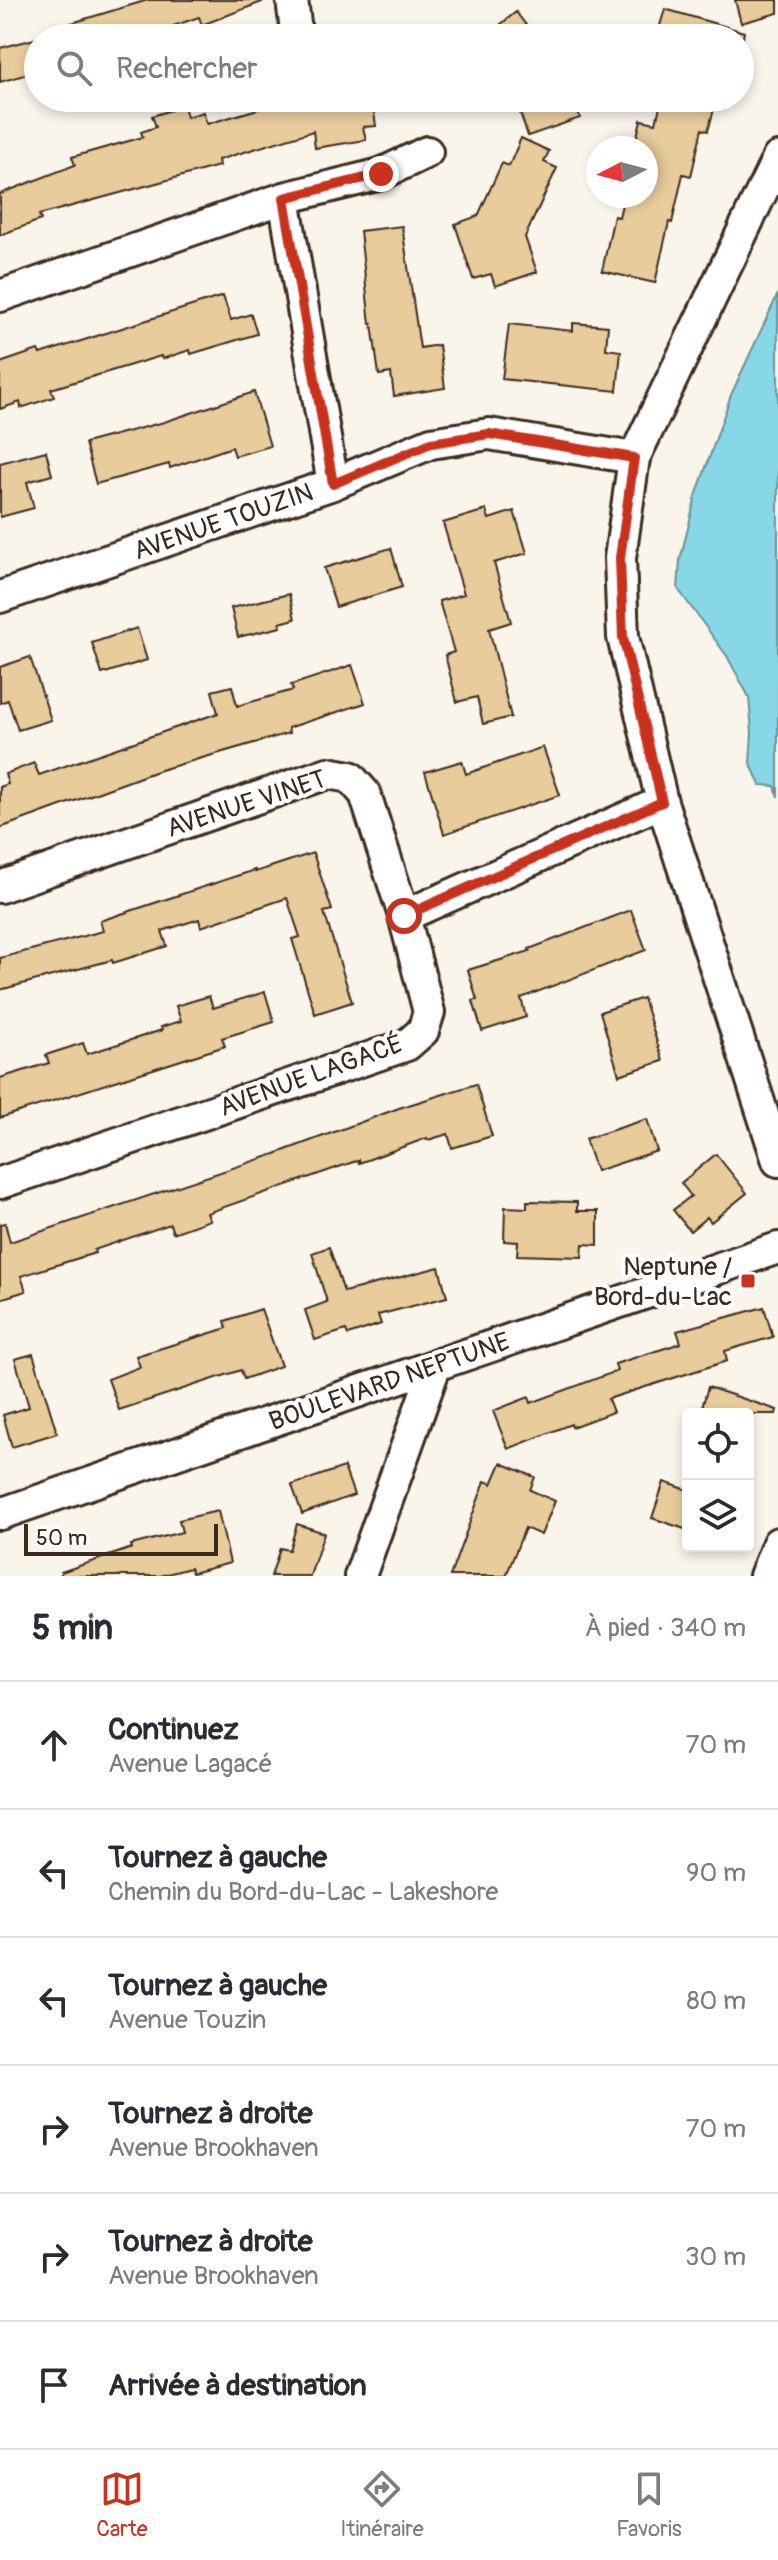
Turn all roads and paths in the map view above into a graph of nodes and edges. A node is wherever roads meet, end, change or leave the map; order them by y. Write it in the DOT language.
graph roads {
  1 [pos="427,152"];
  2 [pos="778,158"];
  3 [pos="284,198"];
  4 [pos="0,296"];
  5 [pos="634,458"];
  6 [pos="333,484"];
  7 [pos="0,597"];
  8 [pos="662,802"];
  9 [pos="0,887"];
  10 [pos="404,916"];
  11 [pos="778,1161"];
  12 [pos="0,1183"];
  13 [pos="778,1248"];
  14 [pos="436,1364"];
  15 [pos="0,1514"];
  16 [pos="778,1543"];
  17 [pos="360,1576"];
  18 [pos="765,1576"];
  1 -- 3 [label="street"];
  2 -- 5 [label="street"];
  3 -- 4 [label="street"];
  3 -- 6 [label="street"];
  5 -- 6 [label="street, AVENUE TOUZIN"];
  5 -- 8 [label="street"];
  6 -- 7 [label="street, AVENUE TOUZIN"];
  8 -- 10 [label="street"];
  8 -- 11 [label="street"];
  9 -- 10 [label="street, AVENUE VINET"];
  10 -- 12 [label="street, AVENUE LAGACÉ"];
  13 -- 14 [label="street, BOULEVARD NEPTUNE"];
  14 -- 15 [label="street, BOULEVARD NEPTUNE"];
  14 -- 17 [label="street"];
  16 -- 18 [label="street"];
}
